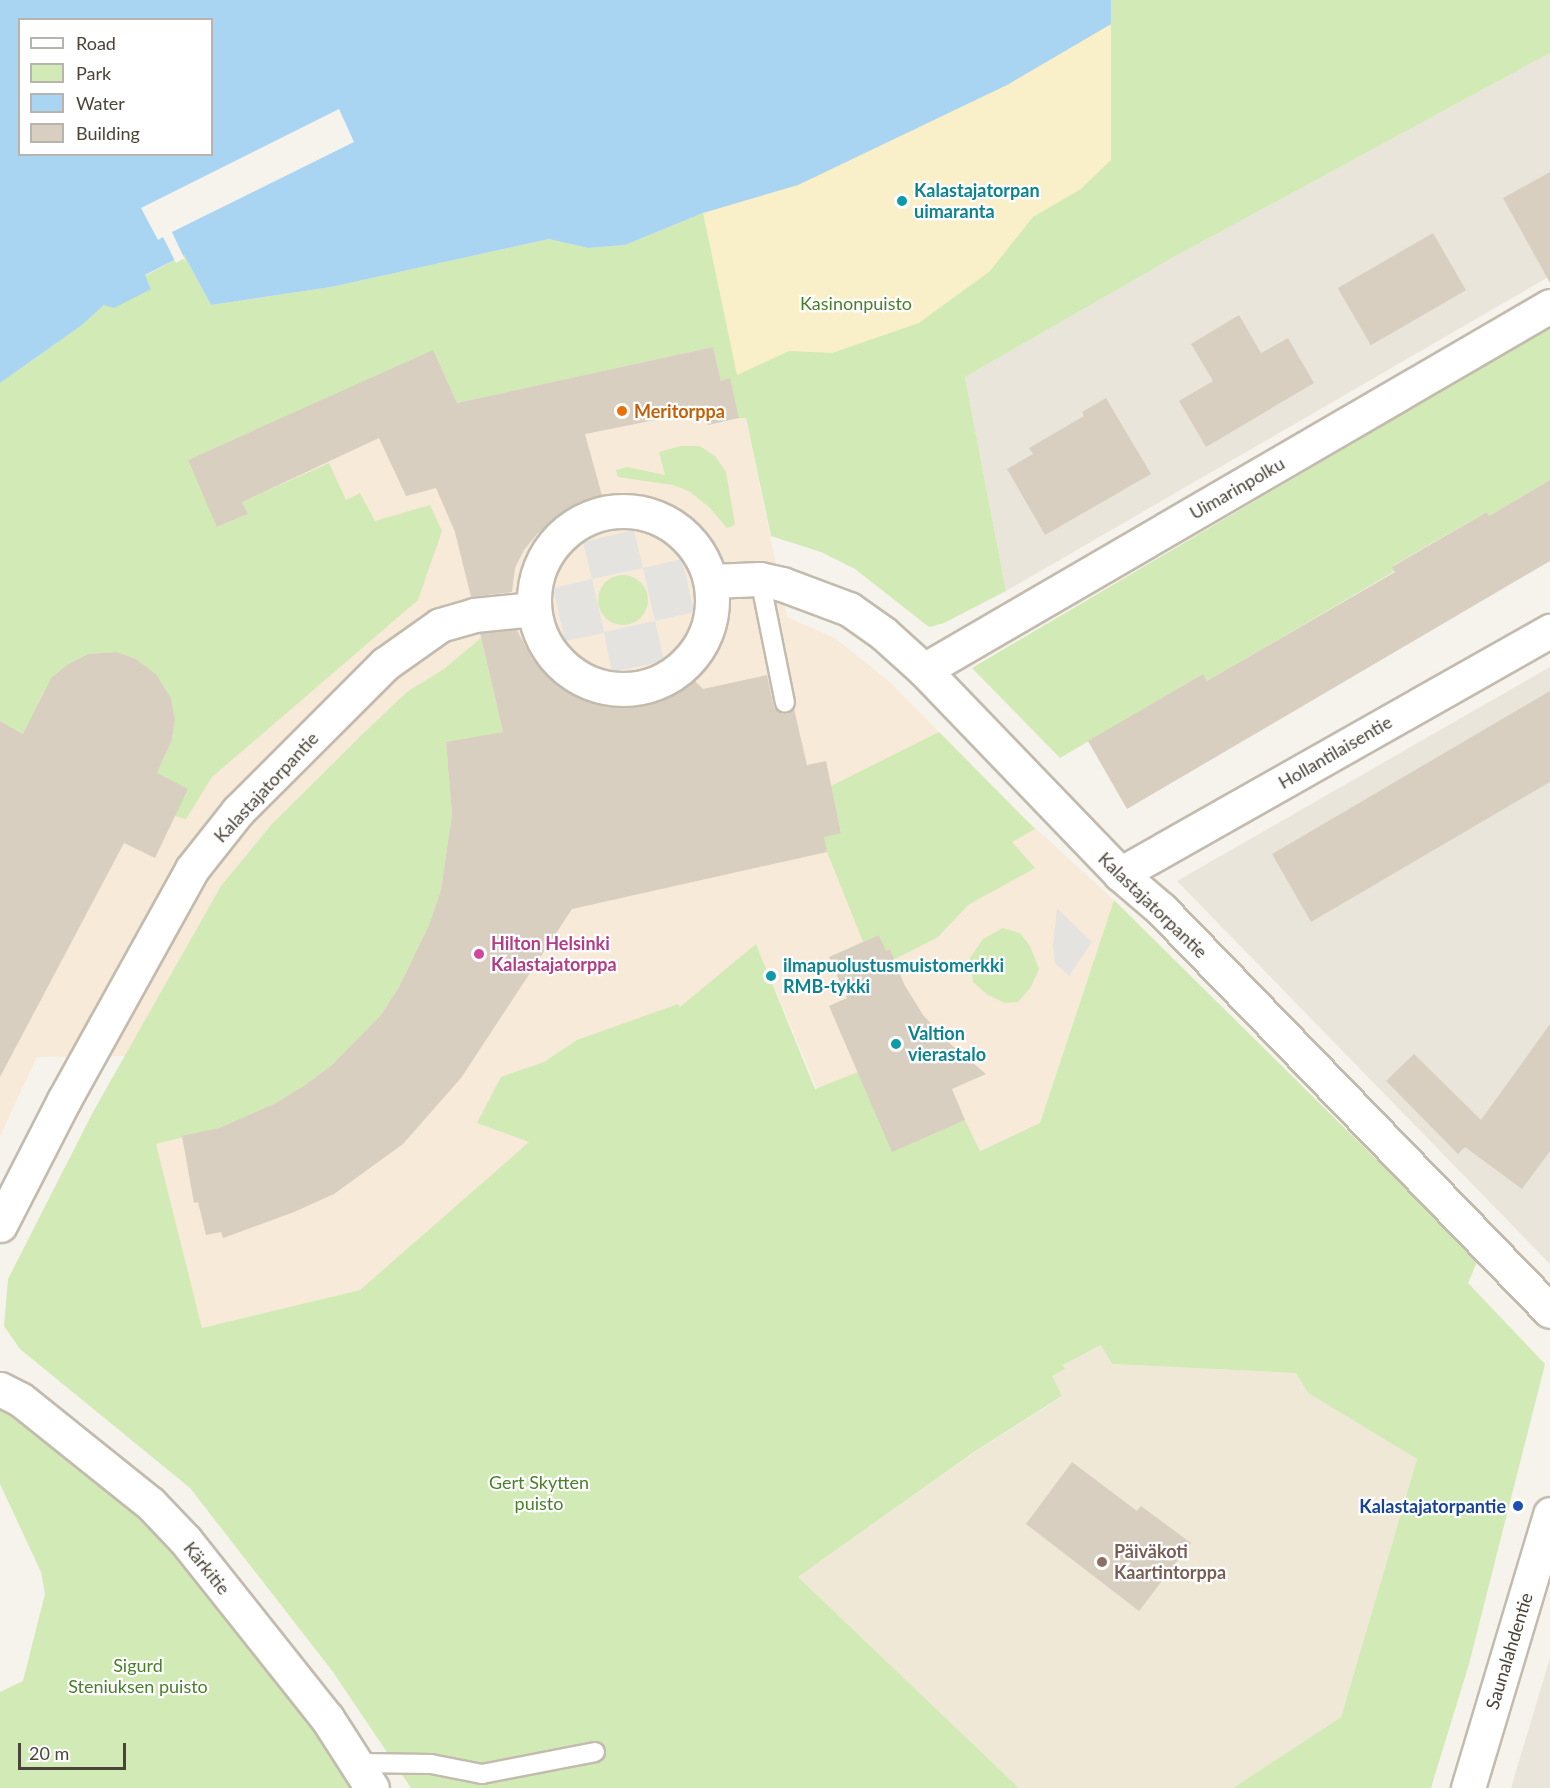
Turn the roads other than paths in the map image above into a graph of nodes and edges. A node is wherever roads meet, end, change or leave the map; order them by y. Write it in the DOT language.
graph roads {
  1 [pos="1550,306"];
  2 [pos="760,579"];
  3 [pos="711,581"];
  4 [pos="534,609"];
  5 [pos="1550,631"];
  6 [pos="924,670"];
  7 [pos="785,703"];
  8 [pos="1120,874"];
  9 [pos="0,1225"];
  10 [pos="1550,1311"];
  11 [pos="0,1389"];
  12 [pos="1550,1514"];
  13 [pos="595,1752"];
  14 [pos="365,1776"];
  15 [pos="1468,1788"];
  1 -- 6 [label="street, Uimarinpolku"];
  2 -- 3 [label="street, Kalastajatorpantie"];
  2 -- 6 [label="street, Kalastajatorpantie"];
  2 -- 7 [label="lane"];
  3 -- 4 [label="street"];
  3 -- 4 [label="street"];
  4 -- 9 [label="street, Kalastajatorpantie"];
  5 -- 8 [label="street, Hollantilaisentie"];
  6 -- 8 [label="street, Kalastajatorpantie"];
  8 -- 10 [label="street, Kalastajatorpantie"];
  11 -- 14 [label="street, Kärkitie"];
  12 -- 15 [label="street, Saunalahdentie"];
  13 -- 14 [label="lane"];
}
